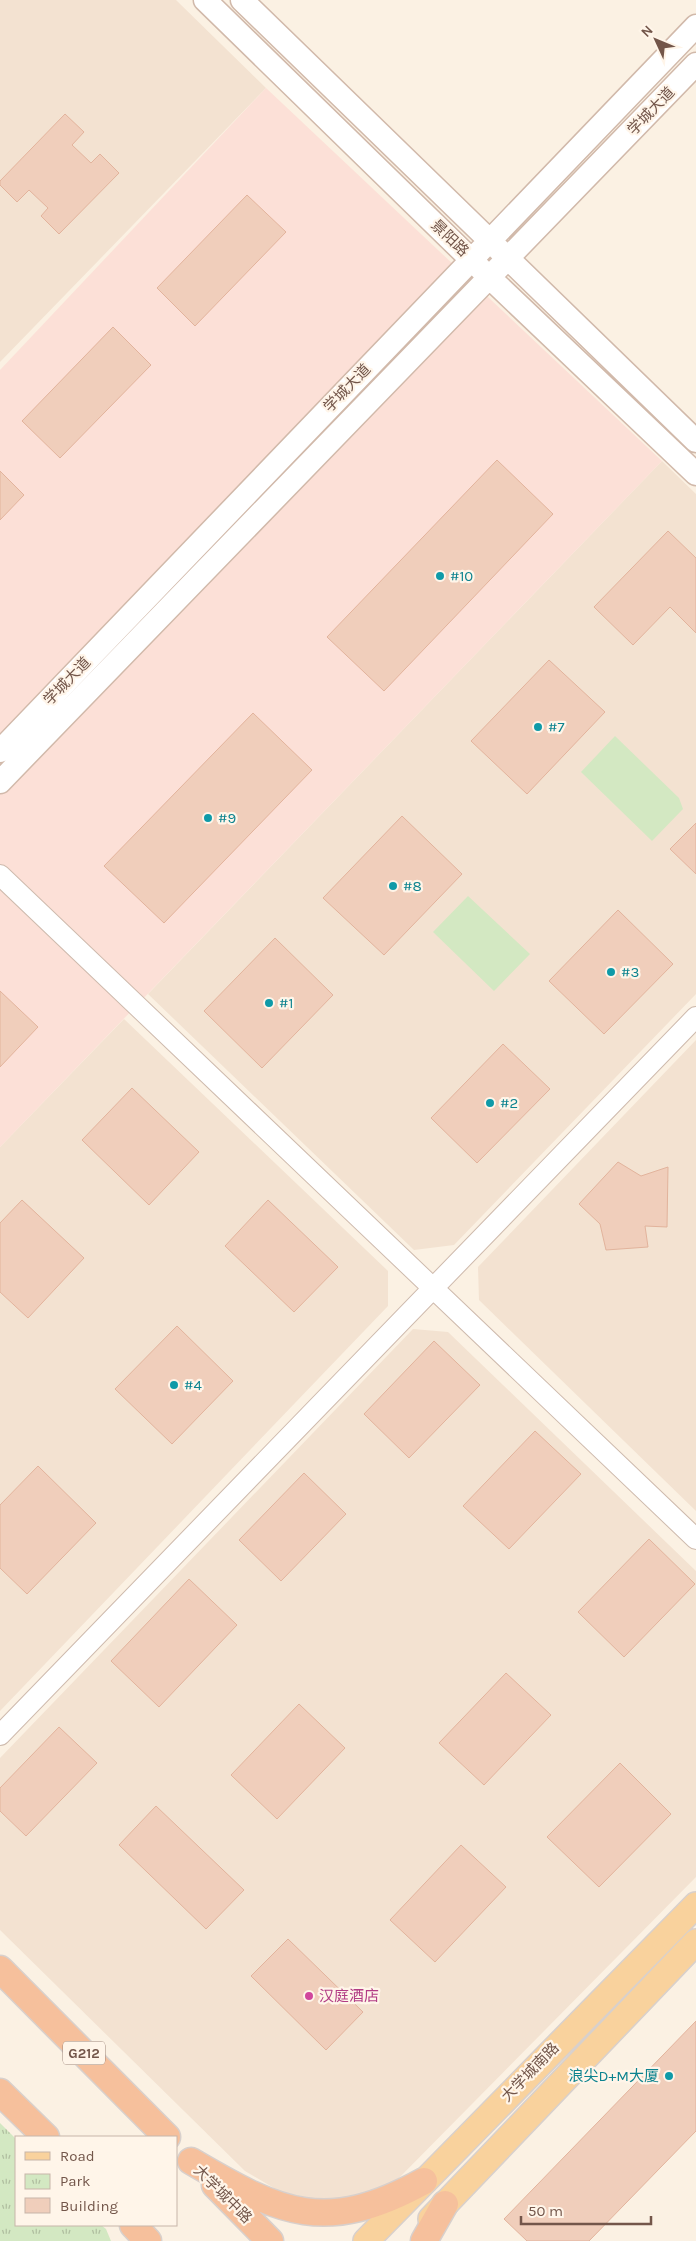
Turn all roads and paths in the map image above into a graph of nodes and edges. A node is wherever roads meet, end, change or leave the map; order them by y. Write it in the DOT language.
graph roads {
  1 [pos="205,0"];
  2 [pos="242,0"];
  3 [pos="696,26"];
  4 [pos="696,64"];
  5 [pos="490,241"];
  6 [pos="471,258"];
  7 [pos="509,258"];
  8 [pos="490,278"];
  9 [pos="696,441"];
  10 [pos="696,474"];
  11 [pos="0,752"];
  12 [pos="0,782"];
  13 [pos="0,875"];
  14 [pos="696,1017"];
  15 [pos="433,1288"];
  16 [pos="696,1539"];
  17 [pos="0,1735"];
  18 [pos="696,1905"];
  19 [pos="696,1942"];
  20 [pos="0,1969"];
  21 [pos="0,2092"];
  22 [pos="45,2136"];
  23 [pos="166,2136"];
  24 [pos="184,2154"];
  25 [pos="424,2181"];
  26 [pos="445,2204"];
  27 [pos="125,2226"];
  28 [pos="134,2226"];
  29 [pos="134,2241"];
  30 [pos="148,2241"];
  31 [pos="270,2241"];
  32 [pos="366,2241"];
  33 [pos="411,2241"];
  34 [pos="424,2241"];
  1 -- 6 [label="main road, 景阳路"];
  2 -- 5 [label="main road, 景阳路"];
  3 -- 5 [label="main road, 学城大道"];
  4 -- 7 [label="main road, 学城大道"];
  5 -- 6 [label="main road, 学城大道"];
  5 -- 7 [label="main road, 景阳路"];
  6 -- 8 [label="main road, 景阳路"];
  6 -- 11 [label="main road, 学城大道"];
  7 -- 8 [label="main road, 学城大道"];
  7 -- 9 [label="main road, 景阳路"];
  8 -- 10 [label="main road, 景阳路"];
  8 -- 12 [label="main road, 学城大道"];
  13 -- 15 [label="street"];
  14 -- 15 [label="street"];
  15 -- 16 [label="street"];
  15 -- 17 [label="street"];
  18 -- 25 [label="main road, 大学城南路"];
  19 -- 26 [label="main road, 大学城南路"];
  20 -- 23 [label="highway, G212"];
  21 -- 22 [label="highway"];
  24 -- 25 [label="highway"];
  24 -- 31 [label="highway, 大学城中路"];
  25 -- 32 [label="main road, 大学城南路"];
  26 -- 33 [label="main road, 大学城南路"];
  26 -- 34 [label="highway"];
  27 -- 29 [label="highway"];
  28 -- 30 [label="highway"];
}
